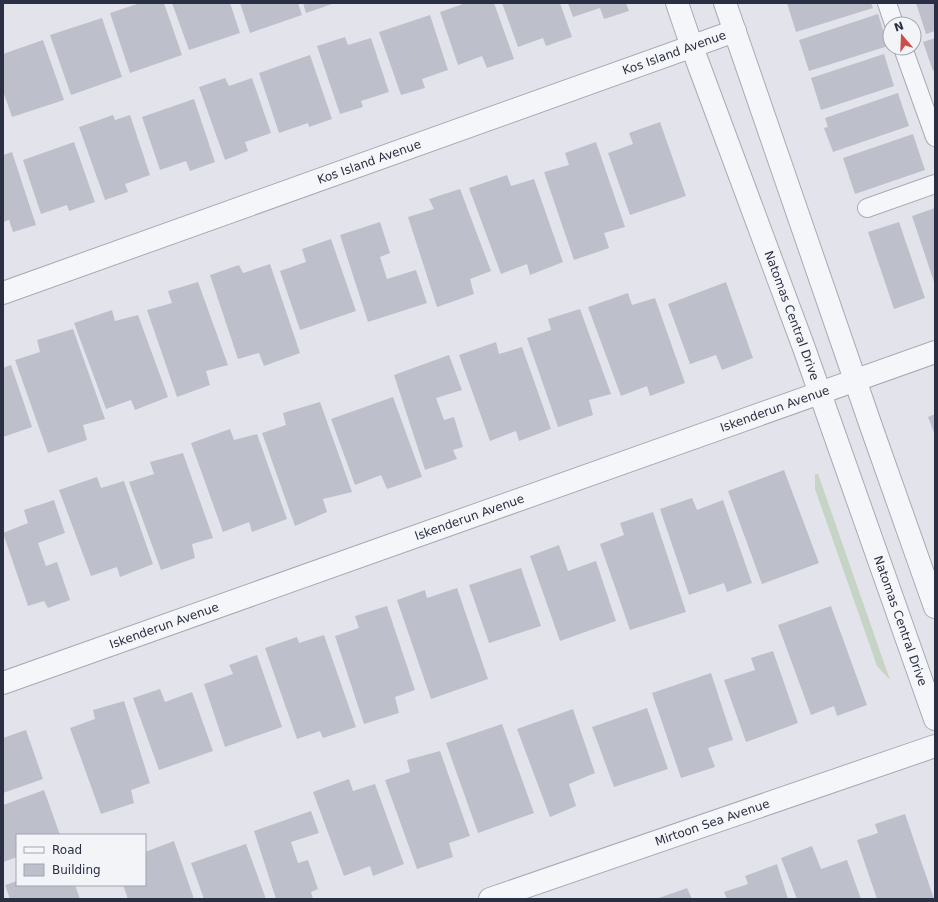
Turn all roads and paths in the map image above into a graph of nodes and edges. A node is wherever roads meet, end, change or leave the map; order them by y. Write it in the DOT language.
graph roads {
  1 [pos="677,3"];
  2 [pos="725,3"];
  3 [pos="887,3"];
  4 [pos="891,16"];
  5 [pos="735,32"];
  6 [pos="692,47"];
  7 [pos="906,56"];
  8 [pos="935,137"];
  9 [pos="935,184"];
  10 [pos="867,208"];
  11 [pos="3,293"];
  12 [pos="935,352"];
  13 [pos="855,380"];
  14 [pos="819,393"];
  15 [pos="935,607"];
  16 [pos="3,683"];
  17 [pos="935,719"];
  18 [pos="935,746"];
  19 [pos="490,899"];
  1 -- 6 [label="street, Natomas Central Drive"];
  2 -- 5 [label="street"];
  3 -- 4 [label="lane"];
  5 -- 6 [label="street, Kos Island Avenue"];
  5 -- 13 [label="street"];
  6 -- 11 [label="street, Kos Island Avenue"];
  6 -- 14 [label="street, Natomas Central Drive"];
  7 -- 8 [label="lane"];
  9 -- 10 [label="lane"];
  12 -- 13 [label="street, Iskenderun Avenue"];
  13 -- 14 [label="street, Iskenderun Avenue"];
  13 -- 15 [label="street"];
  14 -- 16 [label="street, Iskenderun Avenue"];
  14 -- 17 [label="street, Natomas Central Drive"];
  18 -- 19 [label="street, Mirtoon Sea Avenue"];
}
